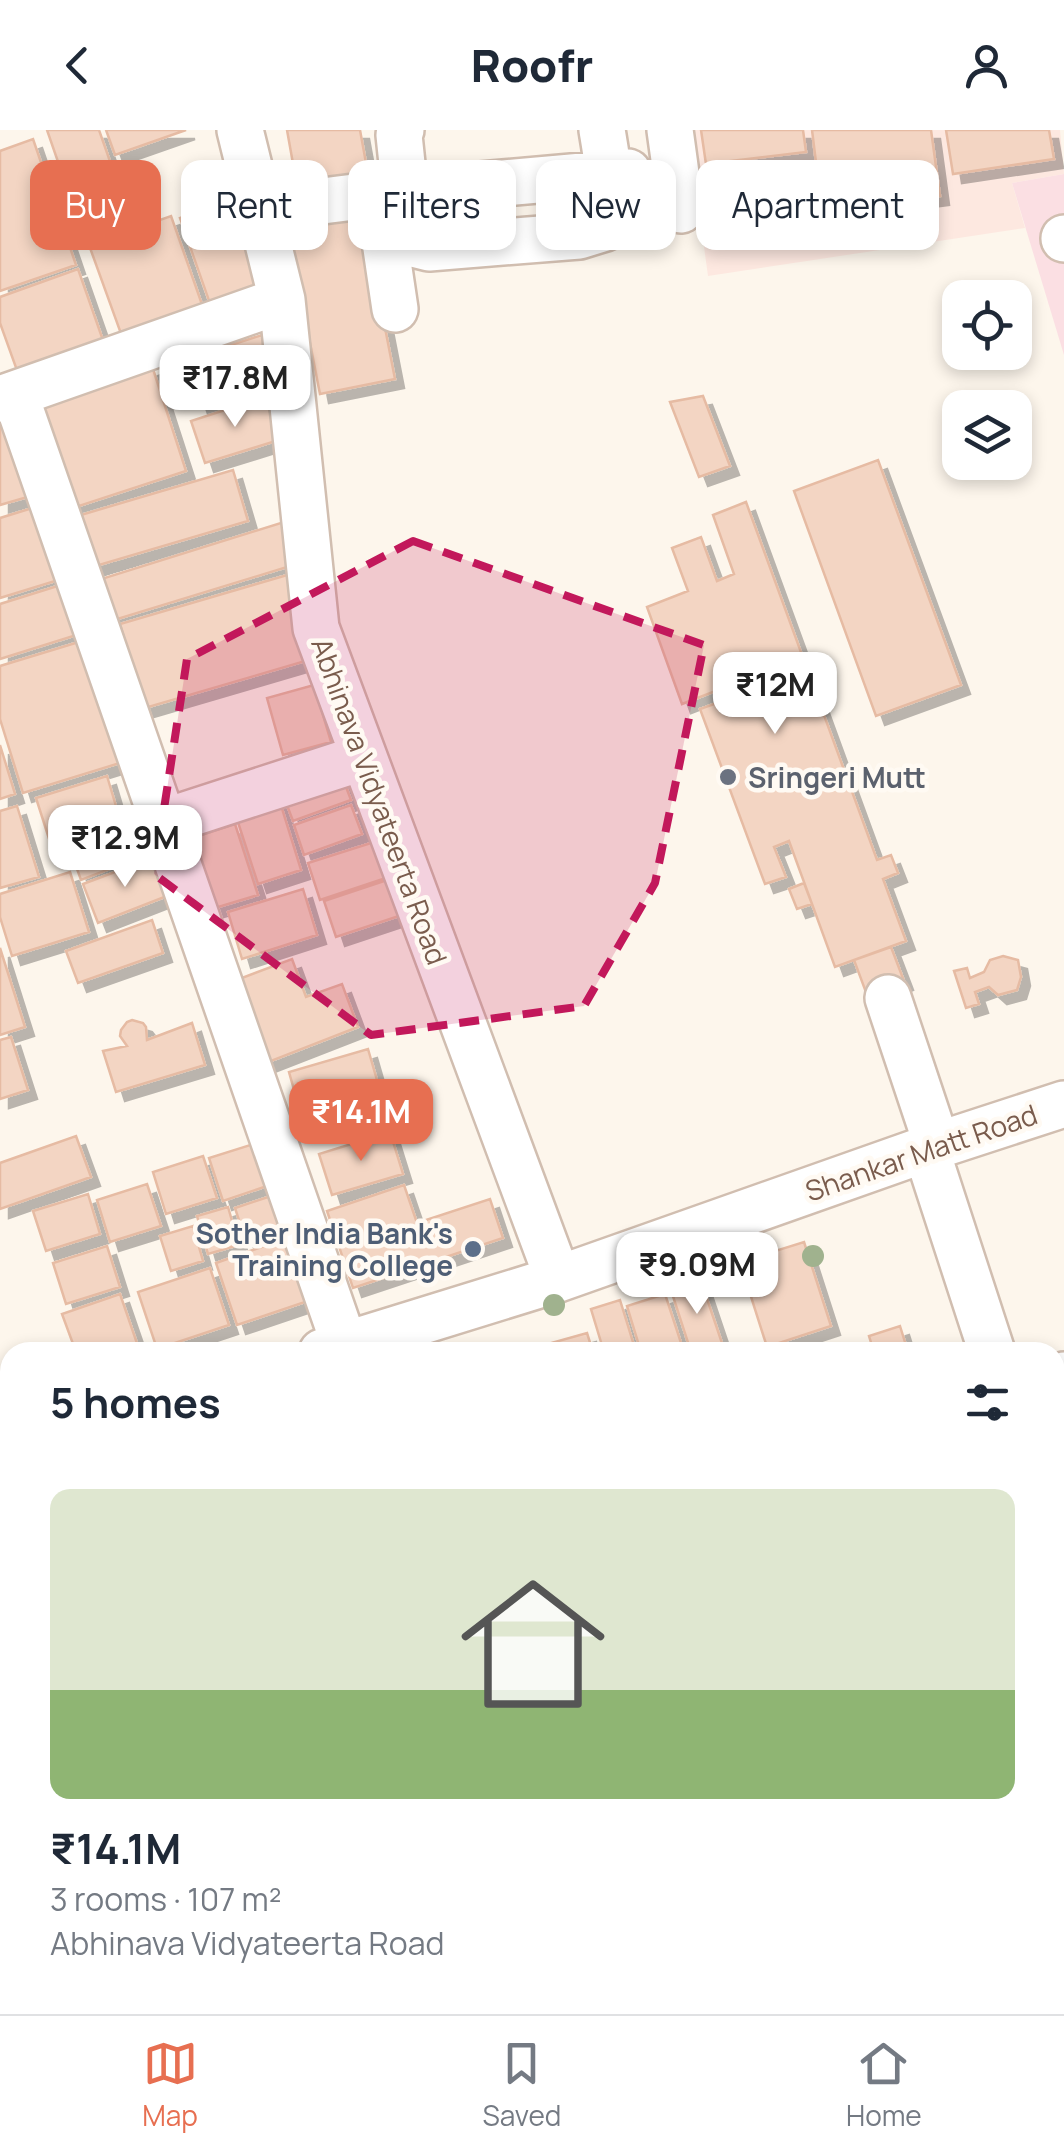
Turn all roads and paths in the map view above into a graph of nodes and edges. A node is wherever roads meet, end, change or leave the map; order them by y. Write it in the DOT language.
graph roads {
  1 [pos="240,130"];
  2 [pos="401,130"];
  3 [pos="670,130"];
  4 [pos="613,159"];
  5 [pos="247,160"];
  6 [pos="396,160"];
  7 [pos="516,174"];
  8 [pos="681,210"];
  9 [pos="269,250"];
  10 [pos="393,250"];
  11 [pos="282,300"];
  12 [pos="395,309"];
  13 [pos="8,397"];
  14 [pos="364,757"];
  15 [pos="164,822"];
  16 [pos="888,998"];
  17 [pos="1064,1104"];
  18 [pos="932,1147"];
  19 [pos="558,1279"];
  20 [pos="335,1342"];
  21 [pos="363,1342"];
  22 [pos="989,1342"];
  1 -- 5 [label="street, Abhinava Vidyateerta Road"];
  2 -- 6 [label="street"];
  3 -- 8 [label="street"];
  4 -- 7 [label="street"];
  9 -- 11 [label="street, Abhinava Vidyateerta Road"];
  10 -- 12 [label="street"];
  11 -- 13 [label="street"];
  11 -- 14 [label="street, Abhinava Vidyateerta Road"];
  13 -- 15 [label="street"];
  14 -- 15 [label="street"];
  14 -- 19 [label="street, Abhinava Vidyateerta Road"];
  15 -- 20 [label="street"];
  16 -- 18 [label="street"];
  17 -- 18 [label="street, Shankar Matt Road"];
  18 -- 19 [label="street, Shankar Matt Road"];
  18 -- 22 [label="street"];
  19 -- 21 [label="street, Shankar Matt Road"];
}
